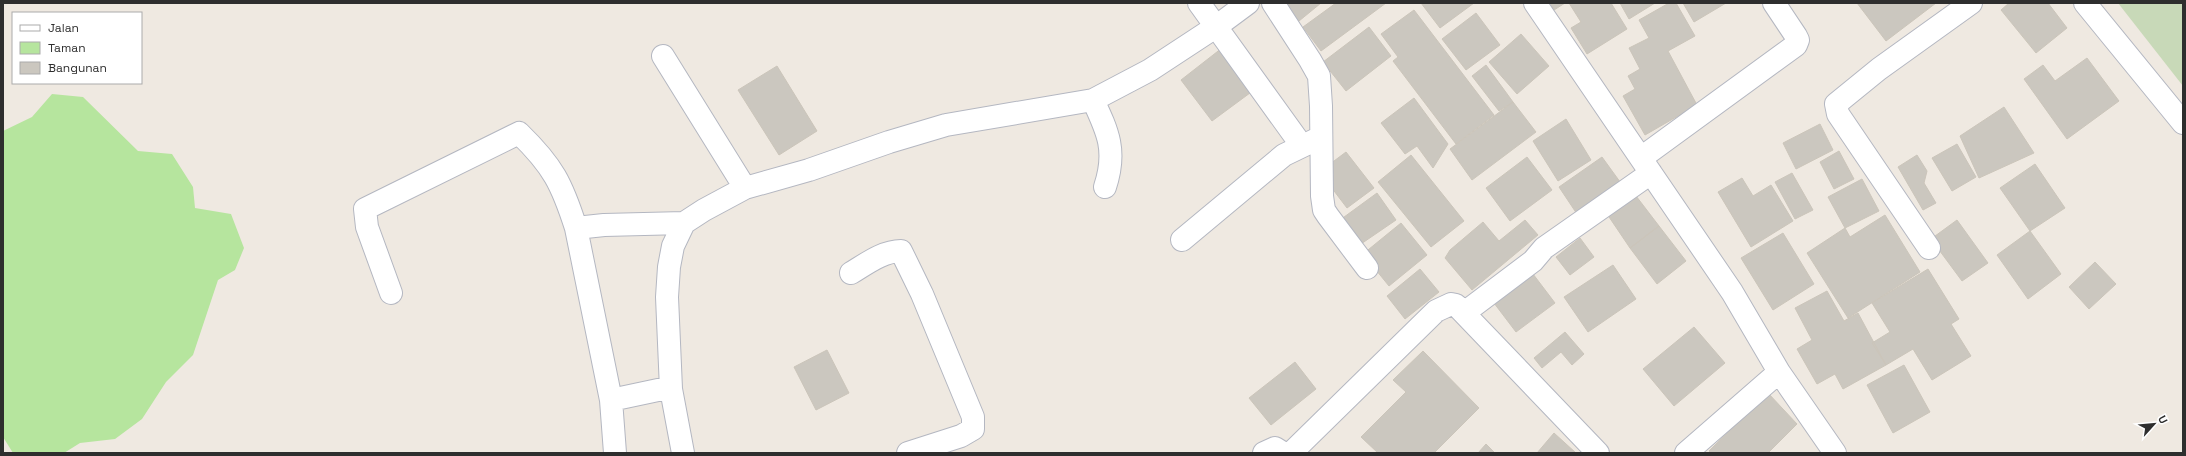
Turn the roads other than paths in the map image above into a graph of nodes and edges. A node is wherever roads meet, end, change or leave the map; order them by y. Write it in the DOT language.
graph roads {
  1 [pos="1198,3"];
  2 [pos="1248,3"];
  3 [pos="1273,3"];
  4 [pos="1535,3"];
  5 [pos="1774,3"];
  6 [pos="1971,3"];
  7 [pos="2086,3"];
  8 [pos="1217,26"];
  9 [pos="663,56"];
  10 [pos="1093,100"];
  11 [pos="2183,124"];
  12 [pos="1312,142"];
  13 [pos="1646,165"];
  14 [pos="1105,187"];
  15 [pos="745,188"];
  16 [pos="684,223"];
  17 [pos="589,227"];
  18 [pos="1182,240"];
  19 [pos="1929,248"];
  20 [pos="1367,268"];
  21 [pos="851,273"];
  22 [pos="390,293"];
  23 [pos="1464,313"];
  24 [pos="1779,372"];
  25 [pos="665,390"];
  26 [pos="620,398"];
  27 [pos="615,453"];
  28 [pos="683,453"];
  29 [pos="908,453"];
  30 [pos="1264,453"];
  31 [pos="1283,453"];
  32 [pos="1290,453"];
  33 [pos="1598,453"];
  34 [pos="1686,453"];
  35 [pos="1835,453"];
  1 -- 8 [label="street"];
  2 -- 8 [label="street"];
  3 -- 12 [label="street"];
  4 -- 13 [label="street"];
  5 -- 13 [label="street"];
  6 -- 19 [label="street"];
  7 -- 11 [label="street"];
  8 -- 10 [label="street"];
  8 -- 12 [label="street"];
  9 -- 15 [label="street"];
  10 -- 14 [label="street"];
  10 -- 15 [label="street"];
  12 -- 18 [label="street"];
  12 -- 20 [label="street"];
  13 -- 23 [label="street"];
  13 -- 24 [label="street"];
  15 -- 16 [label="street"];
  16 -- 17 [label="street"];
  16 -- 25 [label="street"];
  17 -- 22 [label="street"];
  17 -- 26 [label="street"];
  21 -- 29 [label="street"];
  23 -- 32 [label="street"];
  23 -- 33 [label="street"];
  24 -- 34 [label="street"];
  24 -- 35 [label="street"];
  25 -- 26 [label="street"];
  25 -- 28 [label="street"];
  26 -- 27 [label="street"];
  30 -- 31 [label="street"];
}
